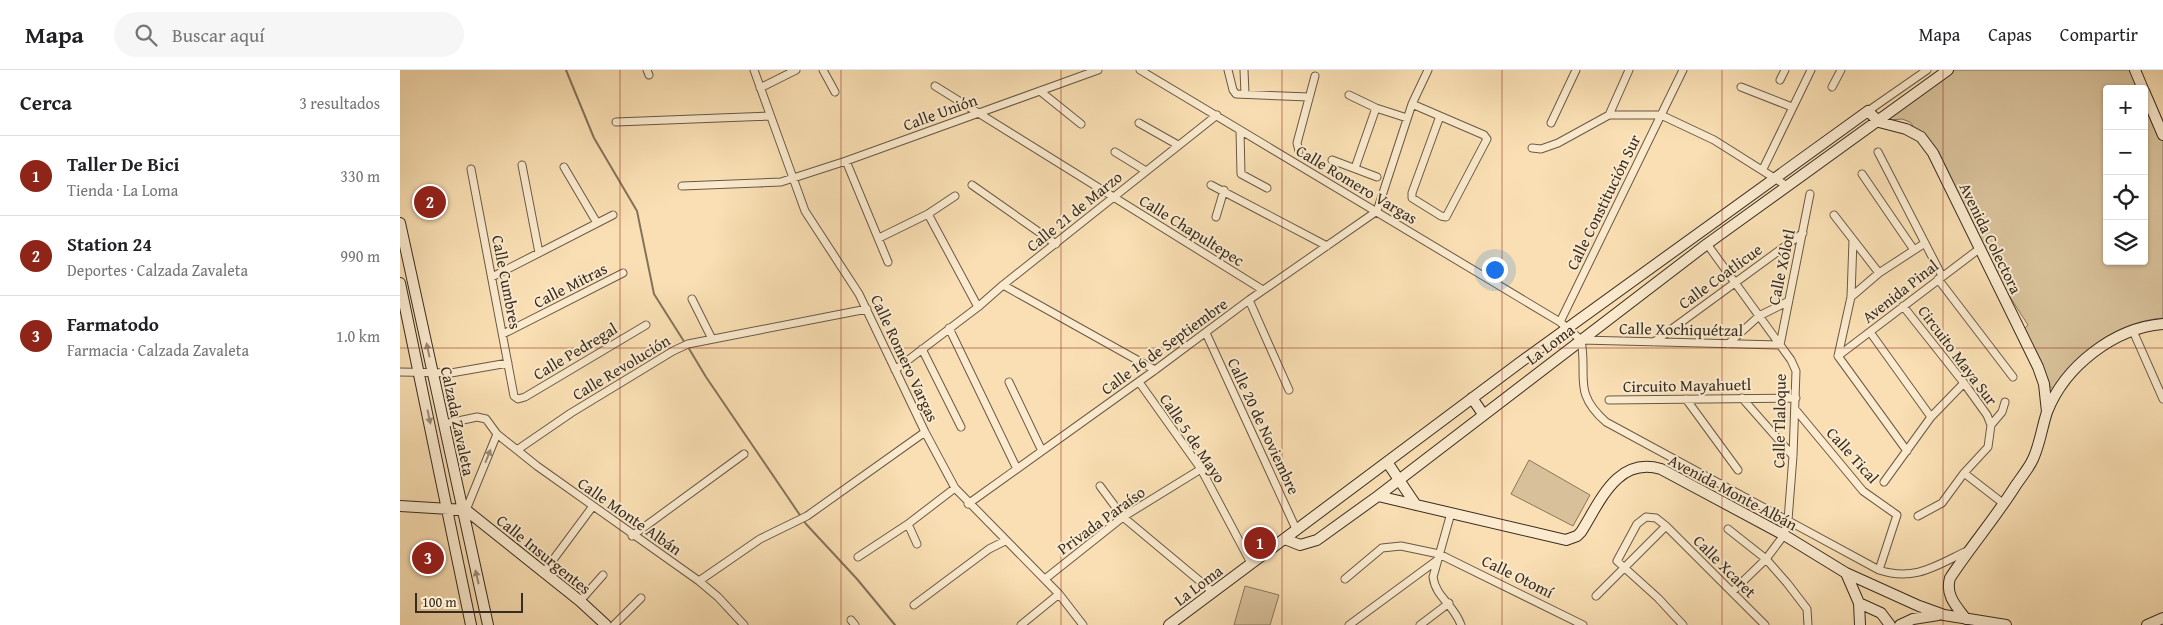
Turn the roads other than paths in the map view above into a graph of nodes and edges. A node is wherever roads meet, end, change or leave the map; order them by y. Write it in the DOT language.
graph roads {
  1 [pos="754,70"];
  2 [pos="796,70"];
  3 [pos="823,70"];
  4 [pos="1098,70"];
  5 [pos="1140,70"];
  6 [pos="1228,70"];
  7 [pos="1244,70"];
  8 [pos="1428,70"];
  9 [pos="1576,70"];
  10 [pos="1628,70"];
  11 [pos="1683,70"];
  12 [pos="1785,70"];
  13 [pos="1811,70"];
  14 [pos="1841,70"];
  15 [pos="1927,70"];
  16 [pos="1948,70"];
  17 [pos="2135,70"];
  18 [pos="1315,76"];
  19 [pos="1780,80"];
  20 [pos="2142,85"];
  21 [pos="935,86"];
  22 [pos="1741,87"];
  23 [pos="1832,87"];
  24 [pos="760,88"];
  25 [pos="1040,91"];
  26 [pos="834,92"];
  27 [pos="1246,94"];
  28 [pos="1348,95"];
  29 [pos="1309,97"];
  30 [pos="2148,99"];
  31 [pos="1412,104"];
  32 [pos="1792,107"];
  33 [pos="1376,108"];
  34 [pos="1868,111"];
  35 [pos="980,113"];
  36 [pos="1216,115"];
  37 [pos="1609,115"];
  38 [pos="1661,115"];
  39 [pos="770,116"];
  40 [pos="1440,116"];
  41 [pos="1407,118"];
  42 [pos="1878,121"];
  43 [pos="616,122"];
  44 [pos="1139,123"];
  45 [pos="1551,123"];
  46 [pos="1081,124"];
  47 [pos="1240,130"];
  48 [pos="2163,135"];
  49 [pos="1178,145"];
  50 [pos="1532,148"];
  51 [pos="1298,151"];
  52 [pos="1115,152"];
  53 [pos="1878,152"];
  54 [pos="1332,160"];
  55 [pos="846,161"];
  56 [pos="522,165"];
  57 [pos="564,167"];
  58 [pos="1355,168"];
  59 [pos="472,169"];
  60 [pos="1762,170"];
  61 [pos="1146,171"];
  62 [pos="1862,174"];
  63 [pos="1377,177"];
  64 [pos="792,178"];
  65 [pos="1776,178"];
  66 [pos="972,185"];
  67 [pos="1211,185"];
  68 [pos="682,186"];
  69 [pos="1787,186"];
  70 [pos="1267,188"];
  71 [pos="1224,190"];
  72 [pos="1810,194"];
  73 [pos="955,196"];
  74 [pos="1113,198"];
  75 [pos="1377,211"];
  76 [pos="928,214"];
  77 [pos="613,215"];
  78 [pos="1834,215"];
  79 [pos="1216,217"];
  80 [pos="400,222"];
  81 [pos="597,223"];
  82 [pos="1803,233"];
  83 [pos="879,238"];
  84 [pos="1853,240"];
  85 [pos="1925,243"];
  86 [pos="1056,244"];
  87 [pos="1707,244"];
  88 [pos="1327,246"];
  89 [pos="1979,249"];
  90 [pos="1914,250"];
  91 [pos="539,253"];
  92 [pos="403,255"];
  93 [pos="888,262"];
  94 [pos="623,274"];
  95 [pos="1879,274"];
  96 [pos="492,277"];
  97 [pos="1940,277"];
  98 [pos="1734,282"];
  99 [pos="400,284"];
  100 [pos="1003,285"];
  101 [pos="1263,290"];
  102 [pos="1851,297"];
  103 [pos="692,298"];
  104 [pos="1249,300"];
  105 [pos="1787,302"];
  106 [pos="1903,306"];
  107 [pos="978,307"];
  108 [pos="867,308"];
  109 [pos="1759,316"];
  110 [pos="2163,324"];
  111 [pos="646,325"];
  112 [pos="1564,325"];
  113 [pos="949,328"];
  114 [pos="2133,331"];
  115 [pos="1870,332"];
  116 [pos="1206,333"];
  117 [pos="503,334"];
  118 [pos="712,339"];
  119 [pos="1581,340"];
  120 [pos="1654,342"];
  121 [pos="1728,344"];
  122 [pos="1780,345"];
  123 [pos="922,349"];
  124 [pos="1838,356"];
  125 [pos="508,363"];
  126 [pos="895,370"];
  127 [pos="1155,370"];
  128 [pos="400,372"];
  129 [pos="419,372"];
  130 [pos="433,373"];
  131 [pos="2013,377"];
  132 [pos="1009,382"];
  133 [pos="1139,382"];
  134 [pos="1964,383"];
  135 [pos="1289,390"];
  136 [pos="1472,398"];
  137 [pos="1742,398"];
  138 [pos="1796,398"];
  139 [pos="518,399"];
  140 [pos="1686,399"];
  141 [pos="2163,399"];
  142 [pos="1609,400"];
  143 [pos="2005,402"];
  144 [pos="1795,409"];
  145 [pos="2047,412"];
  146 [pos="1483,414"];
  147 [pos="1931,417"];
  148 [pos="444,424"];
  149 [pos="1991,425"];
  150 [pos="961,427"];
  151 [pos="925,432"];
  152 [pos="497,434"];
  153 [pos="516,450"];
  154 [pos="1042,451"];
  155 [pos="1907,451"];
  156 [pos="744,454"];
  157 [pos="1793,456"];
  158 [pos="1387,462"];
  159 [pos="1017,469"];
  160 [pos="1201,469"];
  161 [pos="1738,470"];
  162 [pos="1964,473"];
  163 [pos="1400,478"];
  164 [pos="1884,482"];
  165 [pos="1100,486"];
  166 [pos="955,488"];
  167 [pos="1378,496"];
  168 [pos="968,504"];
  169 [pos="2004,504"];
  170 [pos="1416,505"];
  171 [pos="400,506"];
  172 [pos="593,506"];
  173 [pos="447,508"];
  174 [pos="464,510"];
  175 [pos="1450,514"];
  176 [pos="1918,516"];
  177 [pos="1123,517"];
  178 [pos="1788,520"];
  179 [pos="908,524"];
  180 [pos="1666,526"];
  181 [pos="1728,529"];
  182 [pos="1297,531"];
  183 [pos="1784,535"];
  184 [pos="632,536"];
  185 [pos="1285,539"];
  186 [pos="1005,541"];
  187 [pos="917,544"];
  188 [pos="1969,550"];
  189 [pos="858,557"];
  190 [pos="1438,558"];
  191 [pos="1766,559"];
  192 [pos="1251,563"];
  193 [pos="1624,567"];
  194 [pos="1879,570"];
  195 [pos="544,572"];
  196 [pos="1846,572"];
  197 [pos="603,575"];
  198 [pos="1045,579"];
  199 [pos="1346,579"];
  200 [pos="699,581"];
  201 [pos="1214,592"];
  202 [pos="1732,592"];
  203 [pos="1059,594"];
  204 [pos="1596,596"];
  205 [pos="641,598"];
  206 [pos="580,601"];
  207 [pos="1449,603"];
  208 [pos="1859,603"];
  209 [pos="914,605"];
  210 [pos="1944,615"];
  211 [pos="2163,618"];
  212 [pos="1973,622"];
  213 [pos="1177,623"];
  214 [pos="471,625"];
  215 [pos="488,625"];
  216 [pos="606,625"];
  217 [pos="614,625"];
  218 [pos="744,625"];
  219 [pos="1021,625"];
  220 [pos="1083,625"];
  221 [pos="1349,625"];
  222 [pos="1420,625"];
  223 [pos="1461,625"];
  224 [pos="1584,625"];
  225 [pos="1683,625"];
  226 [pos="1765,625"];
  227 [pos="1808,625"];
  228 [pos="1860,625"];
  229 [pos="1890,625"];
  230 [pos="1900,625"];
  231 [pos="2006,625"];
  232 [pos="2147,625"];
  1 -- 24 [label="street, Calle Romero Vargas"];
  2 -- 24 [label="street"];
  3 -- 26 [label="street"];
  4 -- 25 [label="street, Calle Unión"];
  5 -- 36 [label="street, Calle Romero Vargas"];
  6 -- 27 [label="street"];
  7 -- 27 [label="street"];
  8 -- 31 [label="street"];
  9 -- 45 [label="street"];
  10 -- 37 [label="street"];
  11 -- 38 [label="street, Calle Constitución Sur"];
  12 -- 19 [label="street"];
  13 -- 32 [label="street"];
  14 -- 23 [label="street"];
  15 -- 34 [label="street"];
  16 -- 42 [label="street, La Loma"];
  17 -- 20 [label="street"];
  18 -- 29 [label="street"];
  21 -- 35 [label="street, Calle Chapultepec"];
  22 -- 32 [label="street"];
  24 -- 39 [label="street, Calle Romero Vargas"];
  25 -- 35 [label="street, Calle Unión"];
  25 -- 46 [label="street"];
  27 -- 29 [label="street"];
  28 -- 33 [label="street"];
  29 -- 51 [label="street"];
  30 -- 48 [label="street"];
  31 -- 40 [label="street"];
  31 -- 41 [label="street"];
  32 -- 60 [label="street"];
  33 -- 41 [label="street"];
  33 -- 58 [label="street"];
  34 -- 42 [label="street, Avenida Colectora"];
  34 -- 65 [label="street"];
  35 -- 55 [label="street, Calle Unión"];
  35 -- 74 [label="street, Calle Chapultepec"];
  36 -- 47 [label="street, Calle Romero Vargas"];
  36 -- 49 [label="street, Calle 21 de Marzo"];
  37 -- 38 [label="street"];
  37 -- 50 [label="street"];
  38 -- 60 [label="street"];
  38 -- 112 [label="street, Calle Constitución Sur"];
  39 -- 43 [label="street"];
  39 -- 64 [label="street, Calle Romero Vargas"];
  40 -- 40 [label="street"];
  41 -- 75 [label="street"];
  42 -- 69 [label="street, La Loma"];
  42 -- 89 [label="street, Avenida Colectora"];
  44 -- 49 [label="street"];
  47 -- 70 [label="street"];
  47 -- 75 [label="street, Calle Romero Vargas"];
  49 -- 61 [label="street, Calle 21 de Marzo"];
  52 -- 61 [label="street"];
  53 -- 85 [label="street"];
  54 -- 58 [label="street"];
  55 -- 64 [label="street, Calle Unión"];
  55 -- 83 [label="street"];
  56 -- 91 [label="street"];
  57 -- 81 [label="street"];
  58 -- 63 [label="street"];
  59 -- 96 [label="street, Calle Cumbres"];
  60 -- 65 [label="street"];
  61 -- 74 [label="street, Calle 21 de Marzo"];
  62 -- 90 [label="street"];
  64 -- 68 [label="street, Calle Unión"];
  64 -- 108 [label="street, Calle Romero Vargas"];
  65 -- 69 [label="street"];
  65 -- 112 [label="street"];
  66 -- 86 [label="street"];
  67 -- 71 [label="street"];
  69 -- 87 [label="street, La Loma"];
  71 -- 79 [label="street"];
  71 -- 88 [label="street"];
  72 -- 82 [label="street, Calle Xólotl"];
  73 -- 76 [label="street"];
  74 -- 86 [label="street, Calle 21 de Marzo"];
  74 -- 101 [label="street, Calle Chapultepec"];
  75 -- 88 [label="street, Calle 16 de Septiembre"];
  75 -- 112 [label="street, Calle Romero Vargas"];
  76 -- 83 [label="street"];
  76 -- 107 [label="street"];
  77 -- 81 [label="street"];
  78 -- 84 [label="street"];
  80 -- 92 [label="street, Calzada Zavaleta"];
  81 -- 91 [label="street"];
  82 -- 98 [label="street, Calle Coatlicue"];
  82 -- 105 [label="street, Calle Xólotl"];
  83 -- 93 [label="street"];
  84 -- 95 [label="street"];
  84 -- 102 [label="street"];
  85 -- 90 [label="street"];
  85 -- 97 [label="street"];
  86 -- 100 [label="street, Calle 21 de Marzo"];
  87 -- 98 [label="street, Calle Tlaloque"];
  87 -- 119 [label="street, La Loma"];
  88 -- 101 [label="street, Calle 16 de Septiembre"];
  89 -- 97 [label="street, Avenida Pinal"];
  89 -- 145 [label="street, Avenida Colectora"];
  90 -- 95 [label="street"];
  91 -- 96 [label="street"];
  130 -- 92 [label="street, Calzada Zavaleta, one-way"];
  94 -- 117 [label="street, Calle Mitras"];
  95 -- 102 [label="street"];
  96 -- 117 [label="street, Calle Cumbres"];
  97 -- 106 [label="street, Avenida Pinal"];
  97 -- 131 [label="street"];
  98 -- 109 [label="street, Calle Tlaloque"];
  98 -- 120 [label="street, Calle Coatlicue"];
  99 -- 129 [label="street, Calzada Zavaleta"];
  100 -- 107 [label="street, Calle 21 de Marzo"];
  100 -- 127 [label="street"];
  101 -- 104 [label="street, Calle 16 de Septiembre"];
  102 -- 124 [label="street"];
  103 -- 118 [label="street"];
  104 -- 116 [label="street, Calle 16 de Septiembre"];
  104 -- 135 [label="street"];
  105 -- 109 [label="street"];
  105 -- 122 [label="street, Calle Xólotl"];
  106 -- 115 [label="street, Avenida Pinal"];
  106 -- 134 [label="street, Circuito Maya Sur"];
  107 -- 113 [label="street, Calle 21 de Marzo"];
  108 -- 118 [label="street, Calle Revolución"];
  108 -- 126 [label="street, Calle Romero Vargas"];
  109 -- 121 [label="street"];
  109 -- 122 [label="street, Calle Tlaloque"];
  110 -- 114 [label="street"];
  111 -- 139 [label="street, Calle Pedregal"];
  112 -- 119 [label="street"];
  112 -- 136 [label="street"];
  113 -- 123 [label="street, Calle 21 de Marzo"];
  113 -- 159 [label="street"];
  114 -- 141 [label="street"];
  114 -- 145 [label="street"];
  115 -- 124 [label="street, Avenida Pinal"];
  115 -- 147 [label="street"];
  116 -- 127 [label="street, Calle 16 de Septiembre"];
  116 -- 182 [label="street, Calle 20 de Noviembre"];
  117 -- 125 [label="street, Calle Cumbres"];
  118 -- 153 [label="street, Calle Revolución"];
  119 -- 120 [label="street, Calle Xochiquétzal"];
  119 -- 146 [label="street, La Loma"];
  119 -- 178 [label="street"];
  120 -- 121 [label="street, Calle Xochiquétzal"];
  121 -- 122 [label="street, Calle Xochiquétzal"];
  122 -- 138 [label="street, Calle Tlaloque"];
  123 -- 126 [label="street, Calle 21 de Marzo"];
  123 -- 150 [label="street"];
  124 -- 155 [label="street"];
  125 -- 130 [label="street"];
  125 -- 139 [label="street, Calle Cumbres"];
  126 -- 151 [label="street, Calle Romero Vargas"];
  127 -- 133 [label="street, Calle 16 de Septiembre"];
  128 -- 129 [label="street"];
  129 -- 130 [label="street"];
  129 -- 173 [label="street, Calzada Zavaleta, one-way"];
  130 -- 148 [label="street, Calzada Zavaleta"];
  132 -- 154 [label="street"];
  133 -- 154 [label="street, Calle 16 de Septiembre"];
  133 -- 160 [label="street, Calle 5 de Mayo"];
  134 -- 147 [label="street"];
  134 -- 149 [label="street, Circuito Maya Sur"];
  136 -- 146 [label="street"];
  136 -- 158 [label="street"];
  137 -- 138 [label="street, Circuito Mayahuetl"];
  137 -- 140 [label="street, Circuito Mayahuetl"];
  137 -- 157 [label="street"];
  138 -- 144 [label="street, Calle Tlaloque"];
  140 -- 142 [label="street, Circuito Mayahuetl"];
  140 -- 161 [label="street"];
  143 -- 149 [label="street"];
  144 -- 157 [label="street, Calle Tlaloque"];
  144 -- 194 [label="street, Calle Tical"];
  145 -- 169 [label="street"];
  146 -- 163 [label="street, La Loma"];
  147 -- 155 [label="street"];
  148 -- 152 [label="street, Calle Monte Albán"];
  148 -- 174 [label="street, Calzada Zavaleta"];
  149 -- 162 [label="street, Circuito Maya Sur"];
  151 -- 166 [label="street, Calle Romero Vargas"];
  151 -- 200 [label="street"];
  152 -- 153 [label="street, Calle Monte Albán"];
  174 -- 152 [label="street, one-way"];
  153 -- 172 [label="street, Calle Monte Albán"];
  154 -- 159 [label="street, Calle 16 de Septiembre"];
  155 -- 164 [label="street"];
  156 -- 184 [label="street"];
  157 -- 178 [label="street, Calle Tlaloque"];
  158 -- 163 [label="street"];
  158 -- 182 [label="street"];
  159 -- 168 [label="street, Calle 16 de Septiembre"];
  160 -- 177 [label="street, Privada Paraíso"];
  160 -- 192 [label="street, Calle 5 de Mayo"];
  162 -- 169 [label="street"];
  162 -- 176 [label="street, Circuito Maya Sur"];
  163 -- 167 [label="street, La Loma"];
  163 -- 170 [label="street"];
  165 -- 177 [label="street"];
  166 -- 168 [label="street, Calle Romero Vargas"];
  166 -- 179 [label="street"];
  167 -- 170 [label="street, Avenida Monte Albán"];
  167 -- 185 [label="street, La Loma"];
  168 -- 186 [label="street, Calle Romero Vargas"];
  169 -- 188 [label="street"];
  170 -- 175 [label="street, Avenida Monte Albán"];
  171 -- 173 [label="street"];
  172 -- 184 [label="street, Calle Monte Albán"];
  172 -- 195 [label="street"];
  173 -- 174 [label="street"];
  173 -- 214 [label="street, Calzada Zavaleta"];
  174 -- 195 [label="street, Calle Insurgentes"];
  215 -- 174 [label="street, Calzada Zavaleta, one-way"];
  175 -- 183 [label="street, Avenida Monte Albán"];
  175 -- 190 [label="street"];
  177 -- 198 [label="street, Privada Paraíso"];
  177 -- 201 [label="street"];
  178 -- 183 [label="street, Calle Tlaloque"];
  178 -- 194 [label="street"];
  179 -- 187 [label="street"];
  179 -- 189 [label="street"];
  180 -- 193 [label="street"];
  180 -- 193 [label="street"];
  180 -- 202 [label="street, Calle Xcaret"];
  181 -- 191 [label="street"];
  182 -- 185 [label="street"];
  183 -- 191 [label="street"];
  183 -- 196 [label="street, Avenida Monte Albán"];
  184 -- 200 [label="street, Calle Monte Albán"];
  185 -- 192 [label="street, La Loma"];
  186 -- 198 [label="street, Calle Romero Vargas"];
  186 -- 209 [label="street"];
  188 -- 194 [label="street"];
  188 -- 212 [label="street"];
  190 -- 199 [label="street, Calle Otomí"];
  190 -- 207 [label="street"];
  190 -- 221 [label="street"];
  190 -- 224 [label="street, Calle Otomí"];
  191 -- 202 [label="street"];
  191 -- 227 [label="street"];
  192 -- 201 [label="street, La Loma"];
  193 -- 204 [label="street"];
  193 -- 225 [label="street"];
  195 -- 206 [label="street, Calle Insurgentes"];
  196 -- 208 [label="street"];
  196 -- 210 [label="street, Avenida Monte Albán"];
  197 -- 206 [label="street"];
  198 -- 203 [label="street, Calle Romero Vargas"];
  200 -- 218 [label="street, Calle Monte Albán"];
  201 -- 213 [label="street, La Loma"];
  202 -- 226 [label="street, Calle Xcaret"];
  203 -- 219 [label="street"];
  203 -- 220 [label="street, Calle Romero Vargas"];
  205 -- 217 [label="street"];
  206 -- 216 [label="street, Calle Insurgentes"];
  207 -- 222 [label="street"];
  207 -- 223 [label="street"];
  208 -- 228 [label="street"];
  208 -- 229 [label="street"];
  210 -- 212 [label="street, Avenida Monte Albán"];
  210 -- 230 [label="street"];
  211 -- 232 [label="street"];
  212 -- 231 [label="street, Avenida Monte Albán"];
}
